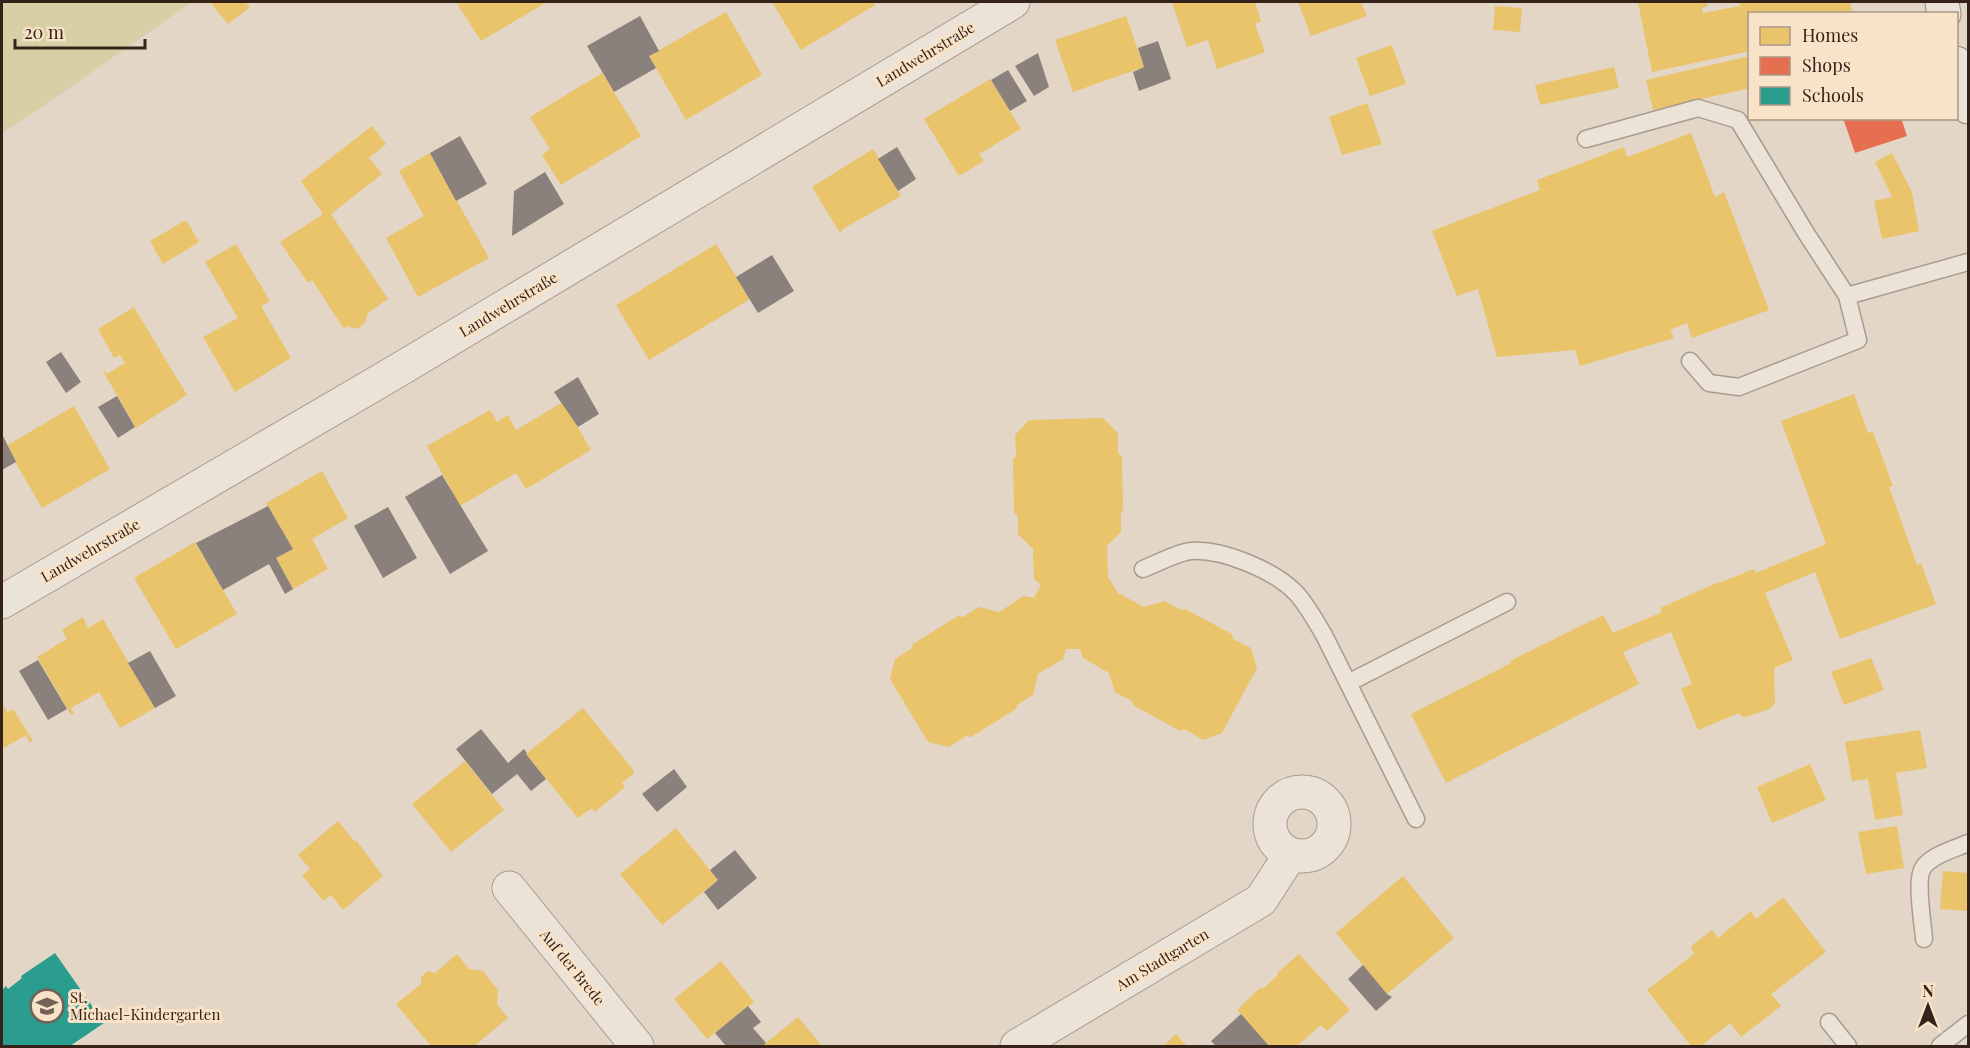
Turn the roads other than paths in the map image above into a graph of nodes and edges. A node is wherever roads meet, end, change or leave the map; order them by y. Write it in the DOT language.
graph roads {
  1 [pos="1013,2"];
  2 [pos="1958,70"];
  3 [pos="1968,107"];
  4 [pos="1586,139"];
  5 [pos="1968,262"];
  6 [pos="1846,296"];
  7 [pos="1690,361"];
  8 [pos="1143,569"];
  9 [pos="2,602"];
  10 [pos="1507,602"];
  11 [pos="1348,683"];
  12 [pos="1416,819"];
  13 [pos="1968,843"];
  14 [pos="1290,855"];
  15 [pos="509,888"];
  16 [pos="1924,939"];
  17 [pos="1829,1022"];
  18 [pos="1968,1024"];
  19 [pos="637,1047"];
  20 [pos="1017,1047"];
  21 [pos="1848,1047"];
  22 [pos="1940,1047"];
  1 -- 9 [label="street, Landwehrstraße"];
  2 -- 3 [label="street"];
  4 -- 6 [label="lane"];
  5 -- 6 [label="lane"];
  6 -- 7 [label="lane"];
  8 -- 11 [label="lane"];
  10 -- 11 [label="lane"];
  11 -- 12 [label="lane"];
  13 -- 16 [label="lane"];
  14 -- 20 [label="street, Am Stadtgarten"];
  15 -- 19 [label="street, Auf der Brede"];
  17 -- 21 [label="lane"];
  18 -- 22 [label="lane"];
}
